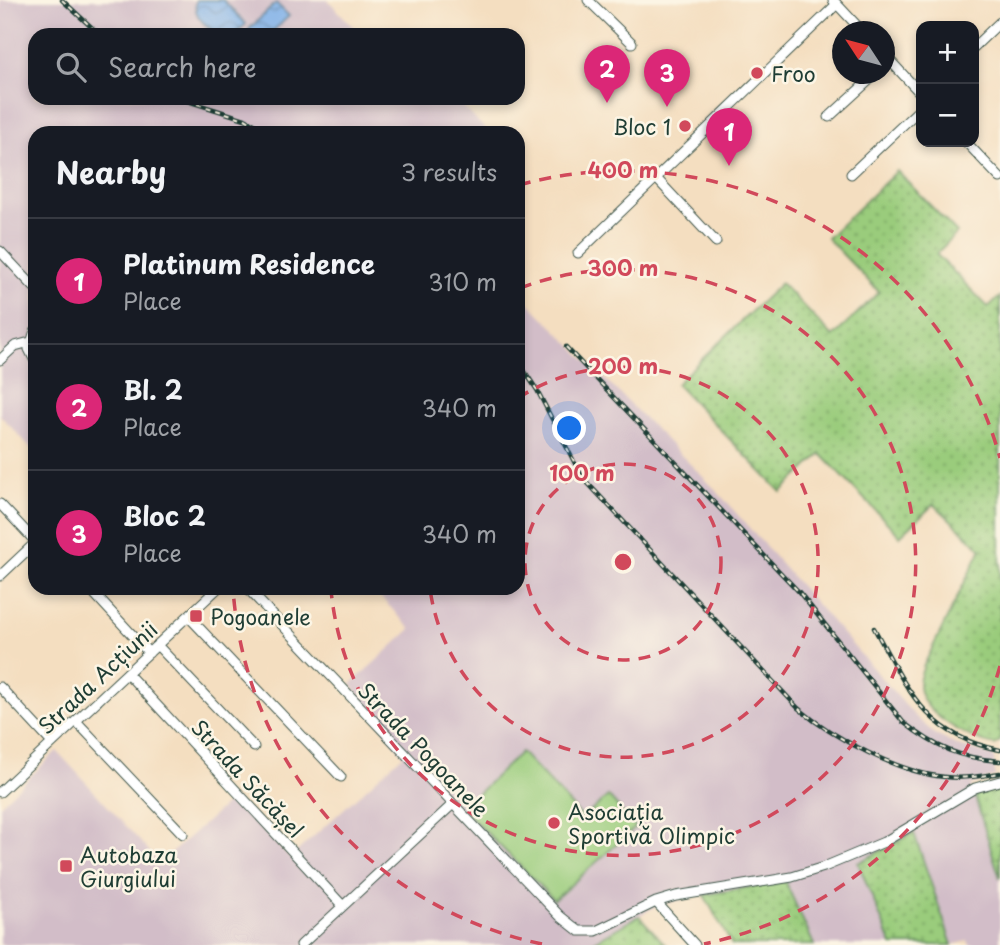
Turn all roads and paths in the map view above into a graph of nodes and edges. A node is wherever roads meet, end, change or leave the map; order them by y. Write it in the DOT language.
graph roads {
  1 [pos="588,0"];
  2 [pos="838,2"];
  3 [pos="854,21"];
  4 [pos="1000,22"];
  5 [pos="979,42"];
  6 [pos="632,43"];
  7 [pos="895,69"];
  8 [pos="865,84"];
  9 [pos="916,89"];
  10 [pos="916,113"];
  11 [pos="829,117"];
  12 [pos="971,147"];
  13 [pos="852,174"];
  14 [pos="998,176"];
  15 [pos="656,178"];
  16 [pos="716,242"];
  17 [pos="0,251"];
  18 [pos="578,253"];
  19 [pos="28,281"];
  20 [pos="28,343"];
  21 [pos="0,360"];
  22 [pos="0,504"];
  23 [pos="28,534"];
  24 [pos="28,549"];
  25 [pos="0,576"];
  26 [pos="95,595"];
  27 [pos="210,595"];
  28 [pos="254,595"];
  29 [pos="188,616"];
  30 [pos="157,645"];
  31 [pos="149,653"];
  32 [pos="127,673"];
  33 [pos="0,687"];
  34 [pos="76,721"];
  35 [pos="52,743"];
  36 [pos="254,747"];
  37 [pos="341,777"];
  38 [pos="1000,781"];
  39 [pos="0,792"];
  40 [pos="453,804"];
  41 [pos="183,834"];
  42 [pos="656,902"];
  43 [pos="343,906"];
  44 [pos="301,945"];
  45 [pos="695,945"];
  1 -- 6 [label="street"];
  2 -- 3 [label="street"];
  2 -- 15 [label="street"];
  4 -- 5 [label="street"];
  7 -- 9 [label="street"];
  8 -- 11 [label="street"];
  10 -- 13 [label="street"];
  12 -- 14 [label="street"];
  15 -- 16 [label="street"];
  15 -- 18 [label="street"];
  17 -- 19 [label="street"];
  20 -- 21 [label="street"];
  22 -- 23 [label="street"];
  24 -- 25 [label="street"];
  26 -- 31 [label="street"];
  27 -- 29 [label="street, Strada Acțiunii"];
  28 -- 40 [label="street, Strada Pogoanele"];
  29 -- 30 [label="street, Strada Acțiunii"];
  29 -- 37 [label="street"];
  30 -- 31 [label="street, Strada Acțiunii"];
  30 -- 36 [label="street"];
  31 -- 32 [label="street, Strada Acțiunii"];
  32 -- 34 [label="street, Strada Acțiunii"];
  32 -- 43 [label="street, Strada Săcășel"];
  33 -- 35 [label="street"];
  34 -- 35 [label="street, Strada Acțiunii"];
  34 -- 41 [label="street"];
  35 -- 39 [label="street, Strada Acțiunii"];
  38 -- 42 [label="street"];
  40 -- 42 [label="street, Strada Pogoanele"];
  40 -- 43 [label="street"];
  42 -- 45 [label="street"];
  43 -- 44 [label="street"];
}
